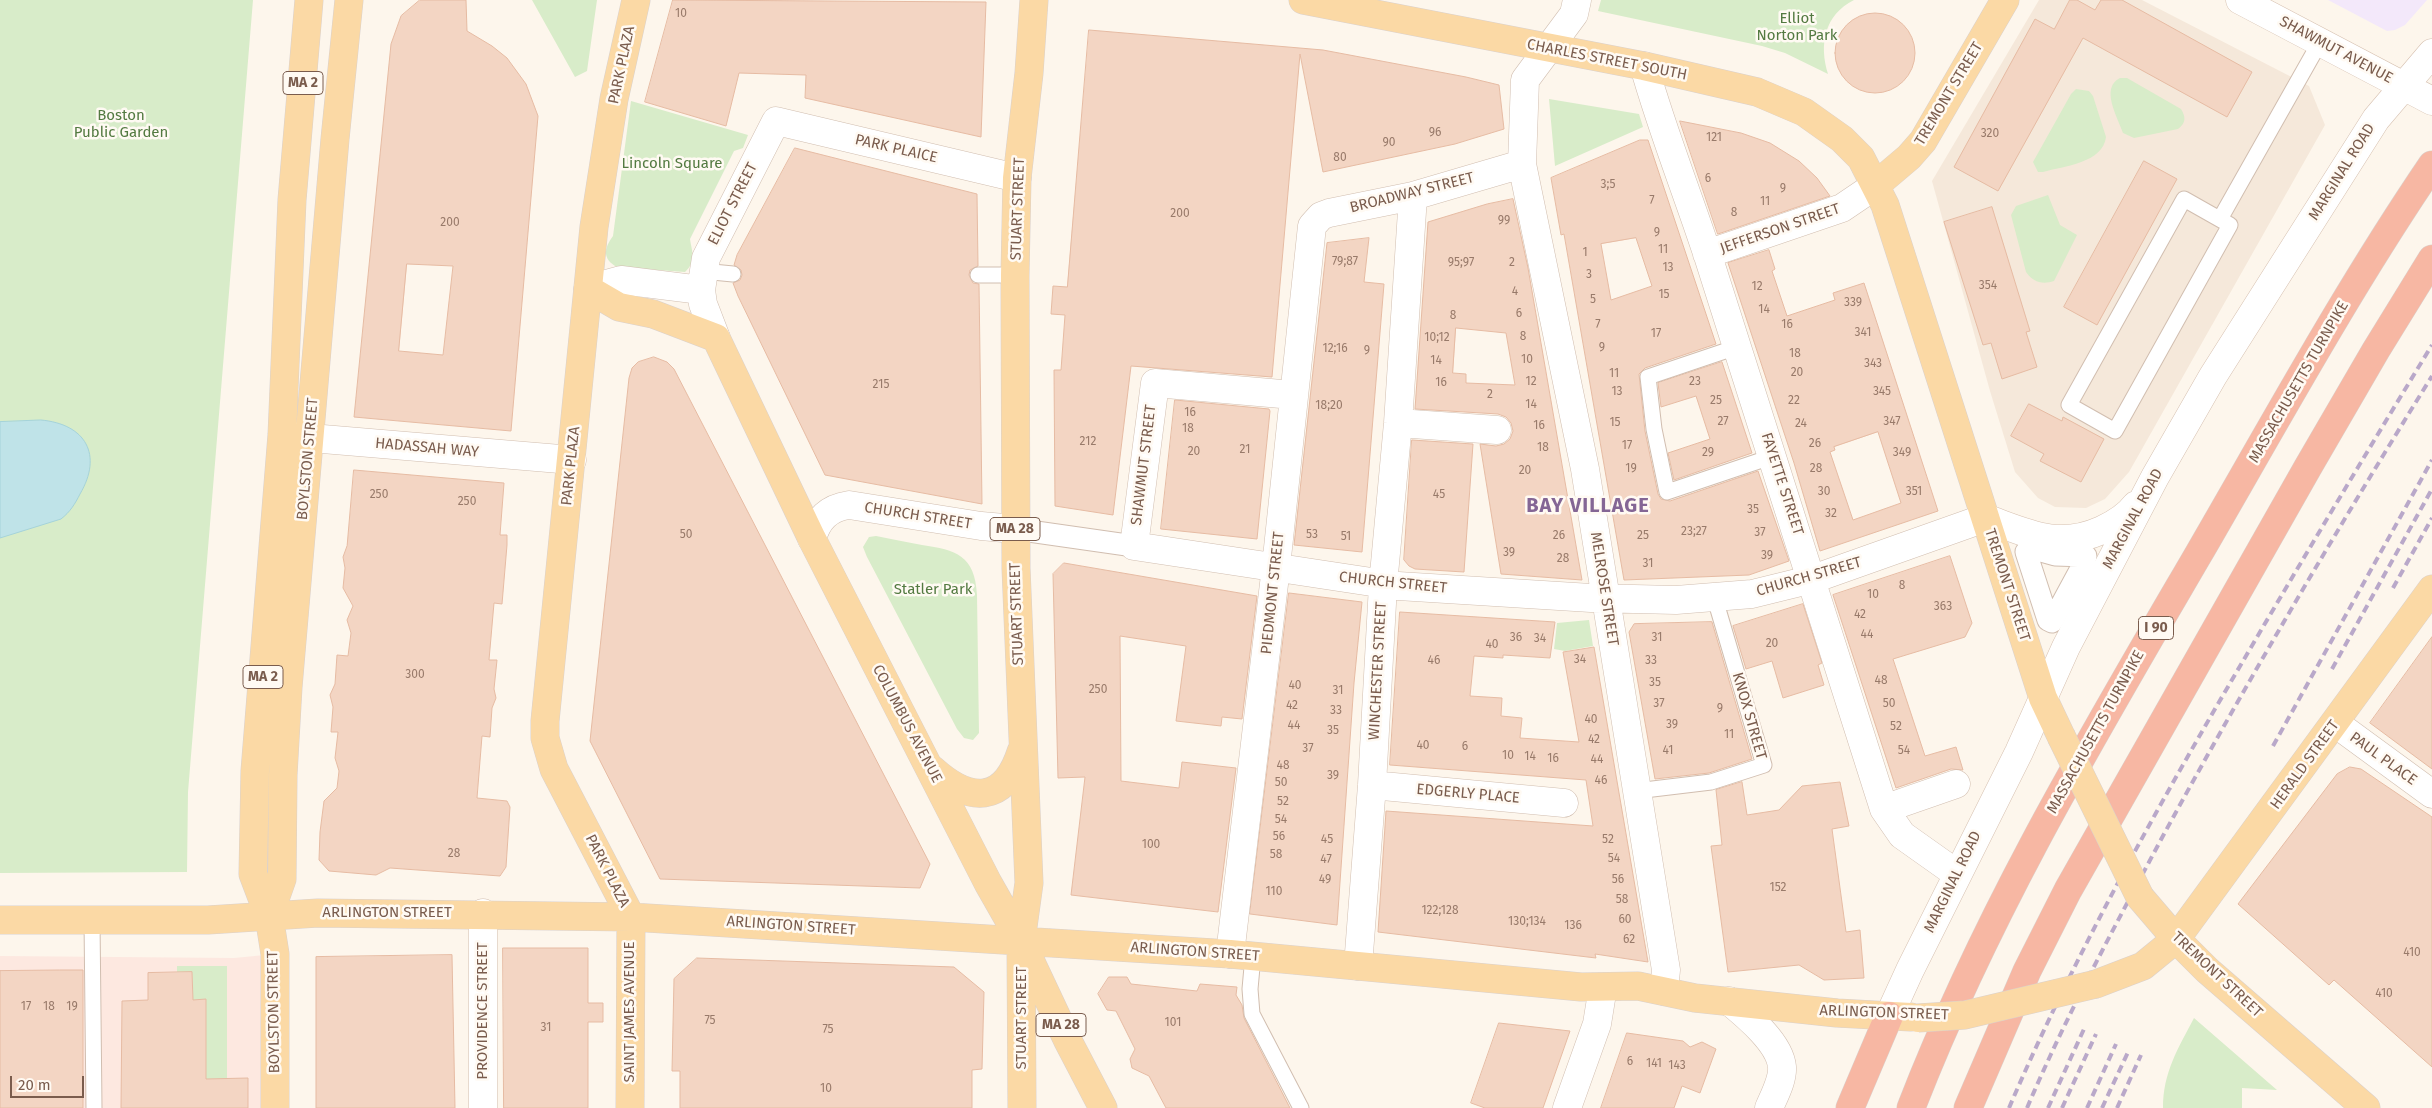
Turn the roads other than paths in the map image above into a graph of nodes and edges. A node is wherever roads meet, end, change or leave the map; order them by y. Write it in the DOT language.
graph roads {
  1 [pos="309,0"];
  2 [pos="349,0"];
  3 [pos="636,0"];
  4 [pos="1013,0"];
  5 [pos="1034,0"];
  6 [pos="1303,0"];
  7 [pos="1577,0"];
  8 [pos="2005,0"];
  9 [pos="2240,0"];
  10 [pos="2320,42"];
  11 [pos="1549,48"];
  12 [pos="2432,53"];
  13 [pos="1644,66"];
  14 [pos="1029,72"];
  15 [pos="2405,86"];
  16 [pos="2432,101"];
  17 [pos="776,121"];
  18 [pos="1522,164"];
  19 [pos="2432,165"];
  20 [pos="1017,178"];
  21 [pos="1876,185"];
  22 [pos="1413,196"];
  23 [pos="2220,219"];
  24 [pos="1310,231"];
  25 [pos="1707,254"];
  26 [pos="2432,259"];
  27 [pos="733,274"];
  28 [pos="978,274"];
  29 [pos="1015,275"];
  30 [pos="702,281"];
  31 [pos="588,289"];
  32 [pos="716,338"];
  33 [pos="1737,347"];
  34 [pos="1293,395"];
  35 [pos="1398,423"];
  36 [pos="1497,430"];
  37 [pos="282,435"];
  38 [pos="310,438"];
  39 [pos="1774,456"];
  40 [pos="572,460"];
  41 [pos="2155,477"];
  42 [pos="1985,518"];
  43 [pos="1015,529"];
  44 [pos="812,540"];
  45 [pos="1134,546"];
  46 [pos="1276,567"];
  47 [pos="1812,579"];
  48 [pos="1383,584"];
  49 [pos="2432,589"];
  50 [pos="1715,598"];
  51 [pos="1606,599"];
  52 [pos="2043,698"];
  53 [pos="2335,723"];
  54 [pos="1023,749"];
  55 [pos="930,768"];
  56 [pos="1956,784"];
  57 [pos="1372,785"];
  58 [pos="1636,791"];
  59 [pos="2432,794"];
  60 [pos="1564,803"];
  61 [pos="1884,809"];
  62 [pos="253,846"];
  63 [pos="283,846"];
  64 [pos="1957,874"];
  65 [pos="483,913"];
  66 [pos="269,916"];
  67 [pos="631,916"];
  68 [pos="0,920"];
  69 [pos="92,920"];
  70 [pos="2176,939"];
  71 [pos="1021,941"];
  72 [pos="1242,955"];
  73 [pos="1358,966"];
  74 [pos="1591,990"];
  75 [pos="1664,990"];
  76 [pos="1695,998"];
  77 [pos="1729,1001"];
  78 [pos="1889,1016"];
  79 [pos="94,1108"];
  80 [pos="274,1108"];
  81 [pos="482,1108"];
  82 [pos="630,1108"];
  83 [pos="1022,1108"];
  84 [pos="1103,1108"];
  85 [pos="1301,1108"];
  86 [pos="1567,1108"];
  87 [pos="1769,1108"];
  88 [pos="1850,1108"];
  89 [pos="1911,1108"];
  90 [pos="1968,1108"];
  91 [pos="2366,1108"];
  1 -- 37 [label="main road, BOYLSTON STREET / MA 2"];
  2 -- 38 [label="main road, BOYLSTON STREET"];
  3 -- 31 [label="main road, PARK PLAZA"];
  4 -- 14 [label="main road, MA 28"];
  5 -- 14 [label="main road, STUART STREET"];
  6 -- 11 [label="main road, CHARLES STREET SOUTH"];
  7 -- 11 [label="street, MELROSE STREET"];
  8 -- 21 [label="main road, TREMONT STREET"];
  9 -- 10 [label="street, SHAWMUT AVENUE"];
  10 -- 15 [label="street, SHAWMUT AVENUE"];
  10 -- 23 [label="lane"];
  11 -- 13 [label="main road, CHARLES STREET SOUTH"];
  11 -- 18 [label="street, MELROSE STREET"];
  12 -- 15 [label="street, MARGINAL ROAD"];
  13 -- 21 [label="main road, CHARLES STREET SOUTH"];
  13 -- 25 [label="street, FAYETTE STREET"];
  14 -- 20 [label="main road, STUART STREET / MA 28"];
  15 -- 16 [label="street, SHAWMUT AVENUE"];
  15 -- 41 [label="street, MARGINAL ROAD"];
  17 -- 20 [label="street, PARK PLAICE"];
  17 -- 30 [label="street, ELIOT STREET"];
  18 -- 22 [label="street, BROADWAY STREET"];
  18 -- 51 [label="street, MELROSE STREET"];
  19 -- 89 [label="highway, MASSACHUSETTS TURNPIKE / I 90"];
  20 -- 29 [label="main road, STUART STREET / MA 28"];
  21 -- 25 [label="street, JEFFERSON STREET"];
  21 -- 42 [label="main road, TREMONT STREET"];
  22 -- 24 [label="street, BROADWAY STREET"];
  22 -- 35 [label="street, WINCHESTER STREET"];
  23 -- 23 [label="lane"];
  24 -- 34 [label="street, PIEDMONT STREET"];
  25 -- 33 [label="street, FAYETTE STREET"];
  26 -- 90 [label="highway"];
  27 -- 30 [label="lane"];
  28 -- 29 [label="lane"];
  29 -- 43 [label="main road, STUART STREET / MA 28"];
  30 -- 31 [label="street"];
  30 -- 32 [label="street, COLUMBUS AVENUE"];
  31 -- 32 [label="main road"];
  31 -- 40 [label="main road, PARK PLAZA"];
  32 -- 44 [label="main road, COLUMBUS AVENUE"];
  33 -- 39 [label="street, FAYETTE STREET"];
  33 -- 39 [label="lane"];
  34 -- 45 [label="street, SHAWMUT STREET"];
  34 -- 46 [label="street, PIEDMONT STREET"];
  35 -- 36 [label="street"];
  35 -- 48 [label="street, WINCHESTER STREET"];
  37 -- 38 [label="street, HADASSAH WAY"];
  37 -- 62 [label="main road, BOYLSTON STREET / MA 2"];
  38 -- 40 [label="street, HADASSAH WAY"];
  38 -- 63 [label="main road, BOYLSTON STREET"];
  39 -- 47 [label="street, FAYETTE STREET"];
  40 -- 67 [label="main road, PARK PLAZA"];
  41 -- 42 [label="street"];
  41 -- 52 [label="street, MARGINAL ROAD"];
  42 -- 47 [label="street, CHURCH STREET"];
  42 -- 52 [label="main road, TREMONT STREET"];
  43 -- 44 [label="street, CHURCH STREET"];
  43 -- 45 [label="street, CHURCH STREET"];
  43 -- 54 [label="main road, STUART STREET / MA 28"];
  44 -- 55 [label="main road, COLUMBUS AVENUE"];
  45 -- 46 [label="street, CHURCH STREET"];
  46 -- 48 [label="street, CHURCH STREET"];
  46 -- 72 [label="street, PIEDMONT STREET"];
  47 -- 50 [label="street, CHURCH STREET"];
  47 -- 61 [label="street, FAYETTE STREET"];
  48 -- 51 [label="street, CHURCH STREET"];
  48 -- 57 [label="street, WINCHESTER STREET"];
  49 -- 53 [label="main road, HERALD STREET"];
  50 -- 51 [label="street, CHURCH STREET"];
  50 -- 58 [label="lane, KNOX STREET"];
  51 -- 58 [label="street, MELROSE STREET"];
  52 -- 64 [label="street, MARGINAL ROAD"];
  52 -- 70 [label="main road, TREMONT STREET, bridge"];
  53 -- 59 [label="street, PAUL PLACE"];
  53 -- 70 [label="main road, HERALD STREET"];
  54 -- 55 [label="main road"];
  54 -- 71 [label="main road, STUART STREET / MA 28"];
  55 -- 71 [label="main road, COLUMBUS AVENUE"];
  56 -- 61 [label="street"];
  57 -- 60 [label="street, EDGERLY PLACE"];
  57 -- 73 [label="street, WINCHESTER STREET"];
  58 -- 75 [label="street, MELROSE STREET"];
  61 -- 64 [label="street, FAYETTE STREET"];
  62 -- 63 [label="main road"];
  62 -- 66 [label="main road, BOYLSTON STREET / MA 2"];
  63 -- 66 [label="main road, BOYLSTON STREET"];
  64 -- 78 [label="street, MARGINAL ROAD"];
  65 -- 66 [label="main road, ARLINGTON STREET"];
  65 -- 67 [label="main road, ARLINGTON STREET"];
  65 -- 81 [label="street, PROVIDENCE STREET"];
  66 -- 69 [label="main road, ARLINGTON STREET"];
  66 -- 80 [label="main road, BOYLSTON STREET"];
  67 -- 71 [label="main road, ARLINGTON STREET"];
  67 -- 82 [label="main road, SAINT JAMES AVENUE"];
  68 -- 69 [label="main road, ARLINGTON STREET"];
  69 -- 79 [label="lane"];
  70 -- 78 [label="main road, ARLINGTON STREET, bridge"];
  70 -- 91 [label="main road, TREMONT STREET"];
  71 -- 72 [label="main road, ARLINGTON STREET"];
  71 -- 83 [label="main road, STUART STREET"];
  71 -- 84 [label="main road, COLUMBUS AVENUE / MA 28"];
  72 -- 73 [label="main road, ARLINGTON STREET"];
  72 -- 85 [label="lane"];
  73 -- 74 [label="main road, ARLINGTON STREET"];
  74 -- 75 [label="main road, ARLINGTON STREET"];
  74 -- 76 [label="main road, ARLINGTON STREET"];
  74 -- 86 [label="street"];
  75 -- 76 [label="main road, ARLINGTON STREET"];
  76 -- 77 [label="main road, ARLINGTON STREET"];
  77 -- 78 [label="main road, ARLINGTON STREET"];
  77 -- 87 [label="street"];
  78 -- 88 [label="highway"];
}
